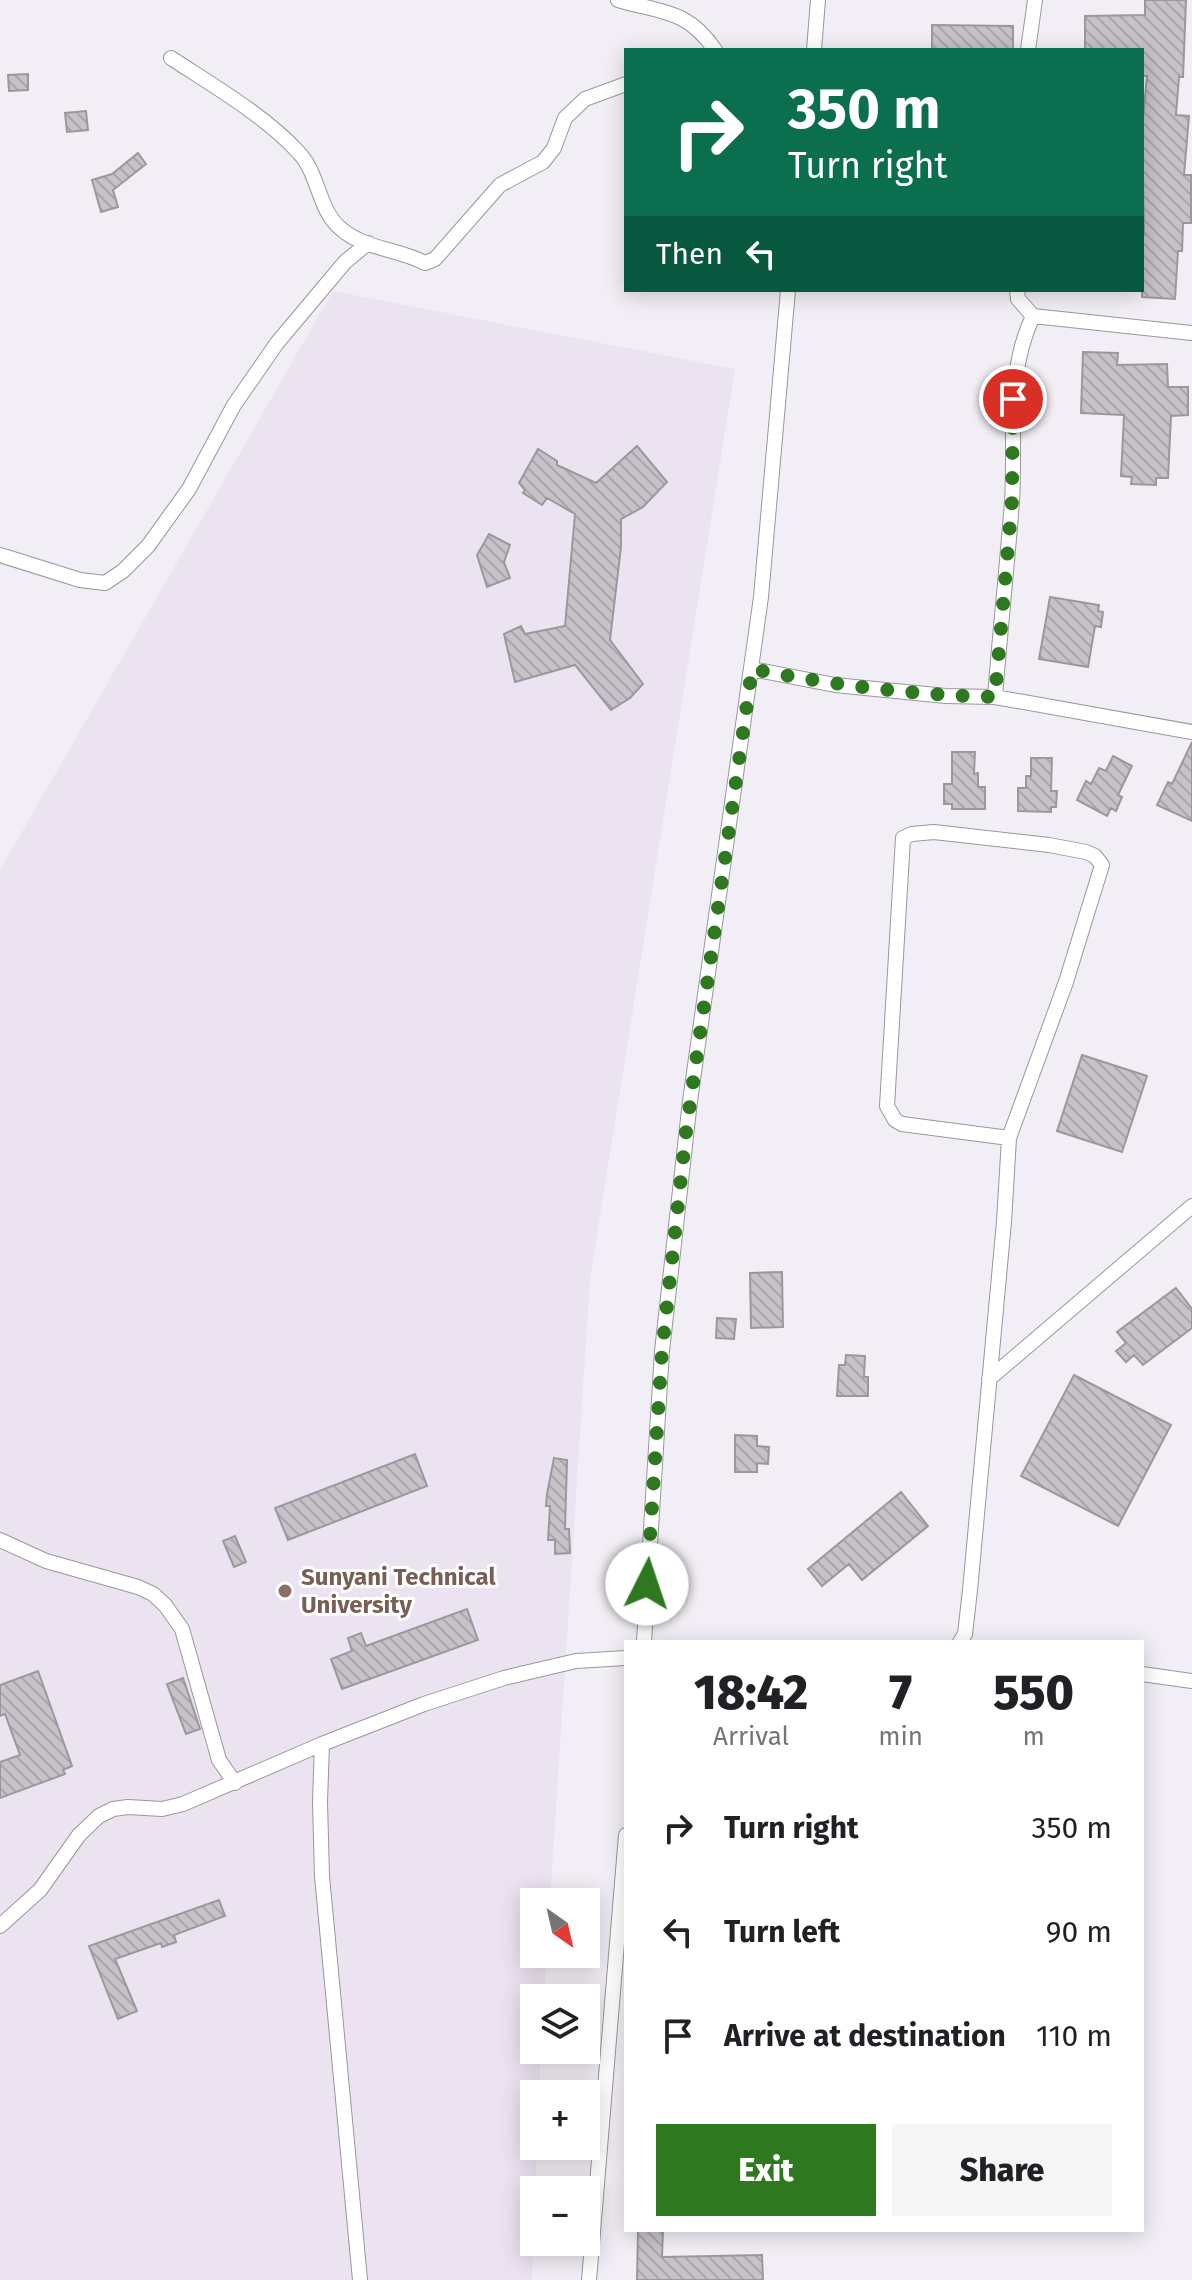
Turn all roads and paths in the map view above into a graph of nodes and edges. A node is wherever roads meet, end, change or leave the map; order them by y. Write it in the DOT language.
graph roads {
  1 [pos="618,0"];
  2 [pos="818,0"];
  3 [pos="1035,0"];
  4 [pos="714,48"];
  5 [pos="814,48"];
  6 [pos="1028,48"];
  7 [pos="171,58"];
  8 [pos="624,85"];
  9 [pos="368,243"];
  10 [pos="788,292"];
  11 [pos="1017,292"];
  12 [pos="1033,316"];
  13 [pos="1192,333"];
  14 [pos="0,555"];
  15 [pos="752,669"];
  16 [pos="995,697"];
  17 [pos="1192,732"];
  18 [pos="1009,1138"];
  19 [pos="1192,1206"];
  20 [pos="989,1379"];
  21 [pos="0,1540"];
  22 [pos="644,1640"];
  23 [pos="961,1640"];
  24 [pos="624,1658"];
  25 [pos="1144,1674"];
  26 [pos="1192,1681"];
  27 [pos="322,1744"];
  28 [pos="235,1783"];
  29 [pos="624,1859"];
  30 [pos="0,1926"];
  31 [pos="360,2280"];
  32 [pos="589,2280"];
  1 -- 4 [label="street"];
  2 -- 5 [label="street"];
  3 -- 6 [label="street"];
  7 -- 9 [label="street"];
  8 -- 9 [label="street"];
  9 -- 14 [label="street"];
  10 -- 15 [label="street"];
  11 -- 12 [label="street"];
  12 -- 13 [label="street"];
  12 -- 16 [label="street"];
  15 -- 16 [label="street"];
  15 -- 22 [label="street"];
  16 -- 17 [label="street"];
  18 -- 18 [label="street"];
  18 -- 20 [label="street"];
  19 -- 20 [label="street"];
  20 -- 23 [label="street"];
  21 -- 28 [label="street"];
  24 -- 27 [label="street"];
  25 -- 26 [label="street"];
  27 -- 28 [label="street"];
  27 -- 31 [label="street"];
  28 -- 30 [label="street"];
  29 -- 32 [label="street"];
}
